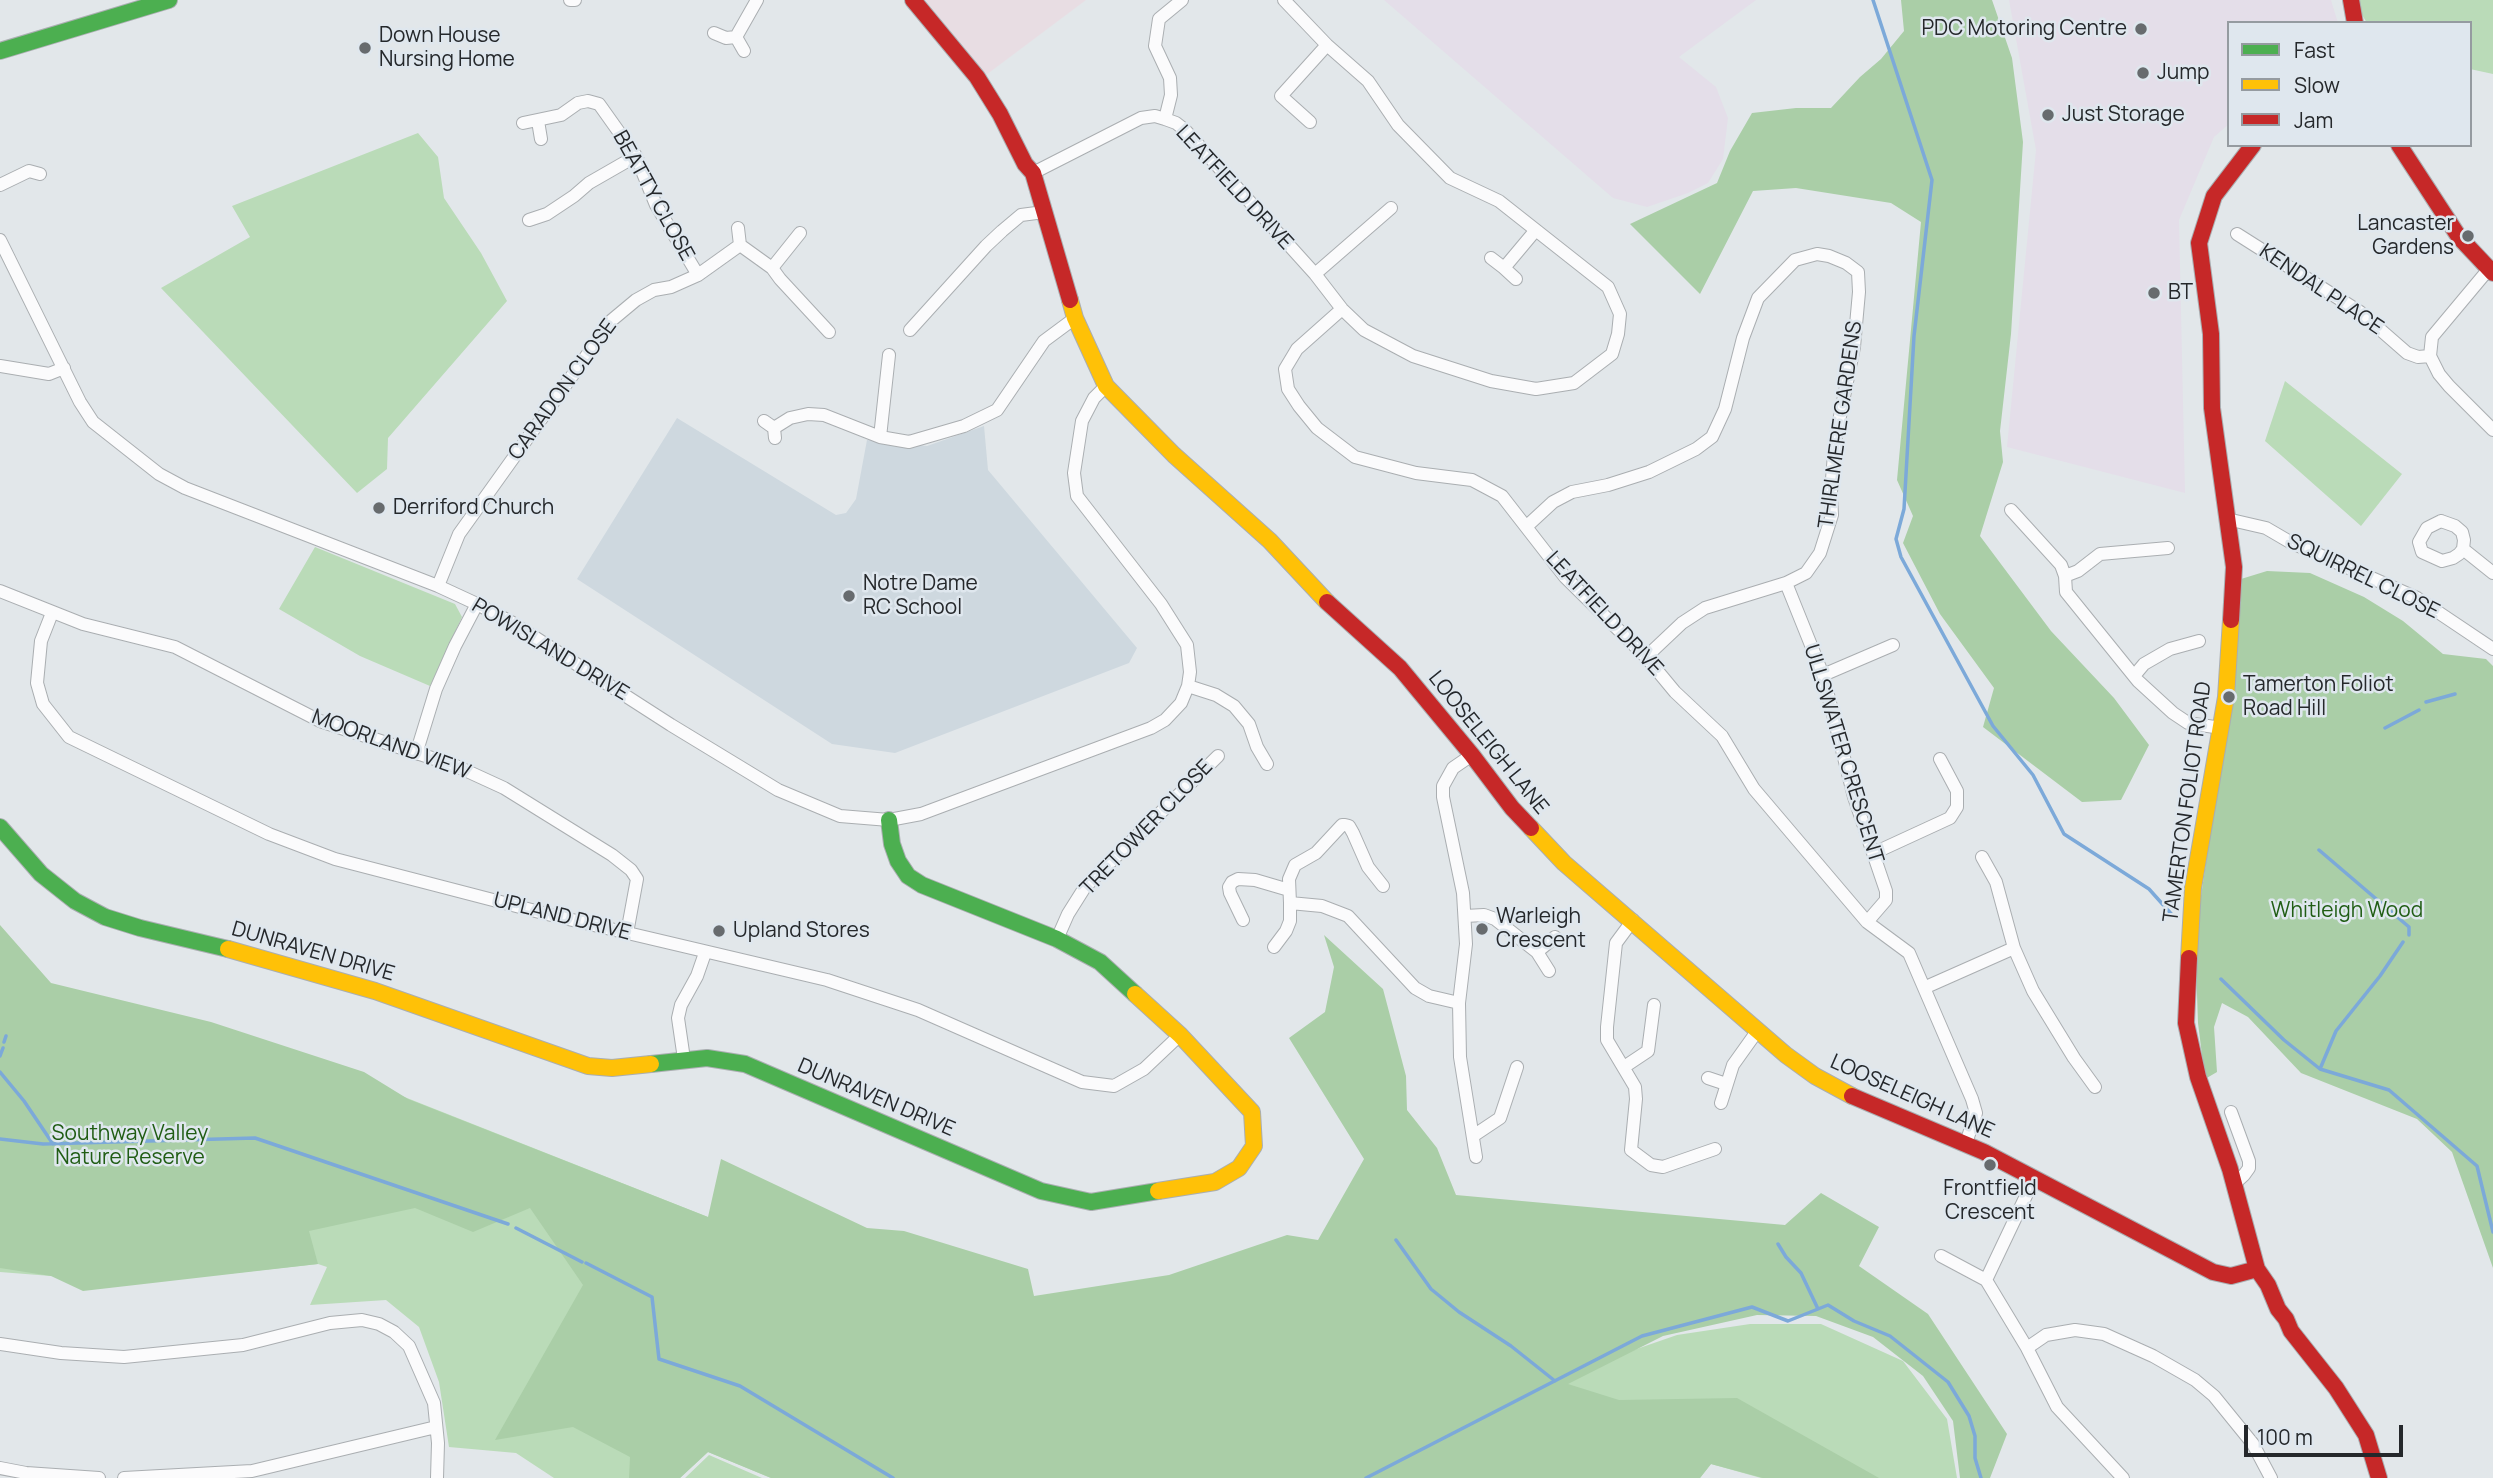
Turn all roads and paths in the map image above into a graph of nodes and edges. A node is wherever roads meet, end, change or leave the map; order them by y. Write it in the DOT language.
graph roads {
  1 [pos="169,0"];
  2 [pos="757,0"];
  3 [pos="913,0"];
  4 [pos="1182,0"];
  5 [pos="1283,0"];
  6 [pos="2351,0"];
  7 [pos="2355,21"];
  8 [pos="714,33"];
  9 [pos="736,37"];
  10 [pos="1327,45"];
  11 [pos="0,51"];
  12 [pos="744,51"];
  13 [pos="1165,119"];
  14 [pos="538,121"];
  15 [pos="1310,122"];
  16 [pos="523,123"];
  17 [pos="541,139"];
  18 [pos="2251,147"];
  19 [pos="2400,147"];
  20 [pos="636,156"];
  21 [pos="1033,173"];
  22 [pos="40,174"];
  23 [pos="0,186"];
  24 [pos="1391,208"];
  25 [pos="1365,211"];
  26 [pos="1044,212"];
  27 [pos="530,220"];
  28 [pos="1375,222"];
  29 [pos="738,228"];
  30 [pos="1535,231"];
  31 [pos="800,233"];
  32 [pos="2245,235"];
  33 [pos="0,240"];
  34 [pos="740,245"];
  35 [pos="1492,258"];
  36 [pos="772,268"];
  37 [pos="1504,268"];
  38 [pos="2491,271"];
  39 [pos="1315,274"];
  40 [pos="698,275"];
  41 [pos="1516,279"];
  42 [pos="1342,309"];
  43 [pos="1075,318"];
  44 [pos="910,330"];
  45 [pos="829,332"];
  46 [pos="889,355"];
  47 [pos="2430,356"];
  48 [pos="0,366"];
  49 [pos="64,368"];
  50 [pos="1106,386"];
  51 [pos="771,429"];
  52 [pos="2493,430"];
  53 [pos="880,437"];
  54 [pos="2011,510"];
  55 [pos="2227,519"];
  56 [pos="1527,526"];
  57 [pos="2168,548"];
  58 [pos="2463,549"];
  59 [pos="2493,573"];
  60 [pos="2065,576"];
  61 [pos="1786,583"];
  62 [pos="438,586"];
  63 [pos="0,591"];
  64 [pos="477,604"];
  65 [pos="52,613"];
  66 [pos="2199,641"];
  67 [pos="1893,645"];
  68 [pos="2493,649"];
  69 [pos="1646,657"];
  70 [pos="1823,675"];
  71 [pos="2134,676"];
  72 [pos="1188,686"];
  73 [pos="2221,728"];
  74 [pos="416,754"];
  75 [pos="1218,755"];
  76 [pos="1472,755"];
  77 [pos="1940,759"];
  78 [pos="1267,764"];
  79 [pos="889,820"];
  80 [pos="0,827"];
  81 [pos="1319,829"];
  82 [pos="1329,839"];
  83 [pos="1874,853"];
  84 [pos="1982,858"];
  85 [pos="1383,886"];
  86 [pos="1289,897"];
  87 [pos="1465,916"];
  88 [pos="1243,920"];
  89 [pos="1633,920"];
  90 [pos="1867,922"];
  91 [pos="627,933"];
  92 [pos="1555,937"];
  93 [pos="1057,939"];
  94 [pos="1274,947"];
  95 [pos="2014,948"];
  96 [pos="1537,952"];
  97 [pos="705,953"];
  98 [pos="1549,971"];
  99 [pos="1926,987"];
  100 [pos="1460,1003"];
  101 [pos="1654,1005"];
  102 [pos="1758,1030"];
  103 [pos="1180,1035"];
  104 [pos="684,1059"];
  105 [pos="1517,1067"];
  106 [pos="1624,1067"];
  107 [pos="1708,1078"];
  108 [pos="1726,1084"];
  109 [pos="2095,1087"];
  110 [pos="1721,1103"];
  111 [pos="2231,1112"];
  112 [pos="2250,1122"];
  113 [pos="2237,1128"];
  114 [pos="1473,1136"];
  115 [pos="1966,1143"];
  116 [pos="1709,1155"];
  117 [pos="1476,1157"];
  118 [pos="2034,1179"];
  119 [pos="2234,1184"];
  120 [pos="1941,1256"];
  121 [pos="2257,1269"];
  122 [pos="1986,1280"];
  123 [pos="0,1345"];
  124 [pos="2027,1348"];
  125 [pos="436,1427"];
  126 [pos="0,1468"];
  127 [pos="99,1478"];
  128 [pos="124,1478"];
  129 [pos="437,1478"];
  130 [pos="2123,1478"];
  131 [pos="2271,1478"];
  132 [pos="2379,1478"];
  1 -- 11 [label="main road"];
  2 -- 9 [label="street"];
  3 -- 21 [label="main road, LOOSELEIGH LANE"];
  4 -- 13 [label="street"];
  5 -- 10 [label="street"];
  6 -- 7 [label="main road"];
  8 -- 9 [label="street"];
  9 -- 12 [label="street"];
  10 -- 15 [label="street"];
  10 -- 30 [label="street"];
  13 -- 21 [label="street, LEATFIELD DRIVE"];
  13 -- 39 [label="street, LEATFIELD DRIVE"];
  14 -- 16 [label="street, BEATTY CLOSE"];
  14 -- 17 [label="street"];
  14 -- 20 [label="street, BEATTY CLOSE"];
  18 -- 55 [label="main road, TAMERTON FOLIOT ROAD"];
  19 -- 38 [label="main road"];
  20 -- 27 [label="street"];
  20 -- 40 [label="street, BEATTY CLOSE"];
  21 -- 26 [label="main road, LOOSELEIGH LANE"];
  22 -- 23 [label="street"];
  24 -- 28 [label="street"];
  25 -- 28 [label="street"];
  26 -- 43 [label="main road, LOOSELEIGH LANE"];
  26 -- 44 [label="street"];
  28 -- 39 [label="street"];
  29 -- 34 [label="street"];
  30 -- 37 [label="street"];
  30 -- 42 [label="street"];
  31 -- 36 [label="street"];
  32 -- 47 [label="street, KENDAL PLACE"];
  33 -- 49 [label="street, POWISLAND DRIVE"];
  34 -- 36 [label="street"];
  34 -- 40 [label="street, CARADON CLOSE"];
  35 -- 37 [label="street"];
  36 -- 45 [label="street"];
  37 -- 41 [label="street"];
  38 -- 47 [label="street"];
  39 -- 42 [label="street, LEATFIELD DRIVE"];
  40 -- 62 [label="street, CARADON CLOSE"];
  42 -- 56 [label="street, LEATFIELD DRIVE"];
  43 -- 50 [label="main road, LOOSELEIGH LANE"];
  43 -- 53 [label="street"];
  46 -- 53 [label="street"];
  47 -- 52 [label="street"];
  48 -- 49 [label="street"];
  49 -- 62 [label="street, POWISLAND DRIVE"];
  50 -- 72 [label="street"];
  50 -- 76 [label="main road, LOOSELEIGH LANE"];
  51 -- 53 [label="street"];
  54 -- 60 [label="street"];
  55 -- 68 [label="street, SQUIRREL CLOSE"];
  55 -- 73 [label="main road, TAMERTON FOLIOT ROAD"];
  56 -- 61 [label="street, THIRLMERE GARDENS"];
  56 -- 69 [label="street, LEATFIELD DRIVE"];
  57 -- 60 [label="street"];
  58 -- 59 [label="street"];
  60 -- 71 [label="street"];
  61 -- 69 [label="street, THIRLMERE GARDENS"];
  61 -- 70 [label="street, ULLSWATER CRESCENT"];
  62 -- 64 [label="street, POWISLAND DRIVE"];
  63 -- 65 [label="street, MOORLAND VIEW"];
  64 -- 74 [label="street"];
  64 -- 79 [label="street, POWISLAND DRIVE"];
  65 -- 74 [label="street, MOORLAND VIEW"];
  65 -- 91 [label="street, UPLAND DRIVE"];
  66 -- 71 [label="street"];
  67 -- 70 [label="street"];
  69 -- 90 [label="street, LEATFIELD DRIVE"];
  70 -- 83 [label="street, ULLSWATER CRESCENT"];
  71 -- 73 [label="street"];
  72 -- 78 [label="street"];
  72 -- 79 [label="street, POWISLAND DRIVE"];
  73 -- 119 [label="main road, TAMERTON FOLIOT ROAD"];
  74 -- 91 [label="street, MOORLAND VIEW"];
  75 -- 93 [label="street, TRETOWER CLOSE"];
  76 -- 87 [label="street"];
  76 -- 89 [label="main road, LOOSELEIGH LANE"];
  77 -- 83 [label="street"];
  79 -- 93 [label="main road, DUNRAVEN DRIVE"];
  80 -- 104 [label="main road, DUNRAVEN DRIVE"];
  81 -- 82 [label="street"];
  82 -- 85 [label="street"];
  82 -- 86 [label="street"];
  83 -- 90 [label="street, ULLSWATER CRESCENT"];
  84 -- 95 [label="street"];
  86 -- 88 [label="street"];
  86 -- 94 [label="street"];
  86 -- 100 [label="street"];
  87 -- 96 [label="street"];
  87 -- 100 [label="street"];
  89 -- 102 [label="main road, LOOSELEIGH LANE"];
  89 -- 106 [label="street"];
  90 -- 99 [label="street, LEATFIELD DRIVE"];
  91 -- 97 [label="street, UPLAND DRIVE"];
  92 -- 96 [label="street"];
  93 -- 103 [label="main road, DUNRAVEN DRIVE"];
  95 -- 99 [label="street"];
  95 -- 109 [label="street"];
  96 -- 98 [label="street"];
  97 -- 103 [label="street, UPLAND DRIVE"];
  97 -- 104 [label="street"];
  99 -- 115 [label="street, LEATFIELD DRIVE"];
  100 -- 114 [label="street"];
  101 -- 106 [label="street"];
  102 -- 108 [label="street"];
  102 -- 115 [label="main road, LOOSELEIGH LANE"];
  103 -- 104 [label="main road, DUNRAVEN DRIVE"];
  105 -- 114 [label="street"];
  106 -- 116 [label="street"];
  107 -- 108 [label="street"];
  108 -- 110 [label="street"];
  111 -- 113 [label="street"];
  112 -- 113 [label="street"];
  113 -- 119 [label="street"];
  114 -- 117 [label="street"];
  115 -- 118 [label="main road, LOOSELEIGH LANE"];
  118 -- 121 [label="main road, LOOSELEIGH LANE"];
  118 -- 122 [label="street"];
  119 -- 121 [label="main road, TAMERTON FOLIOT ROAD"];
  120 -- 122 [label="street"];
  121 -- 132 [label="main road, TAMERTON FOLIOT ROAD"];
  122 -- 124 [label="street"];
  123 -- 125 [label="street"];
  124 -- 130 [label="street"];
  124 -- 131 [label="street"];
  125 -- 128 [label="street"];
  125 -- 129 [label="street"];
  126 -- 127 [label="street"];
}
